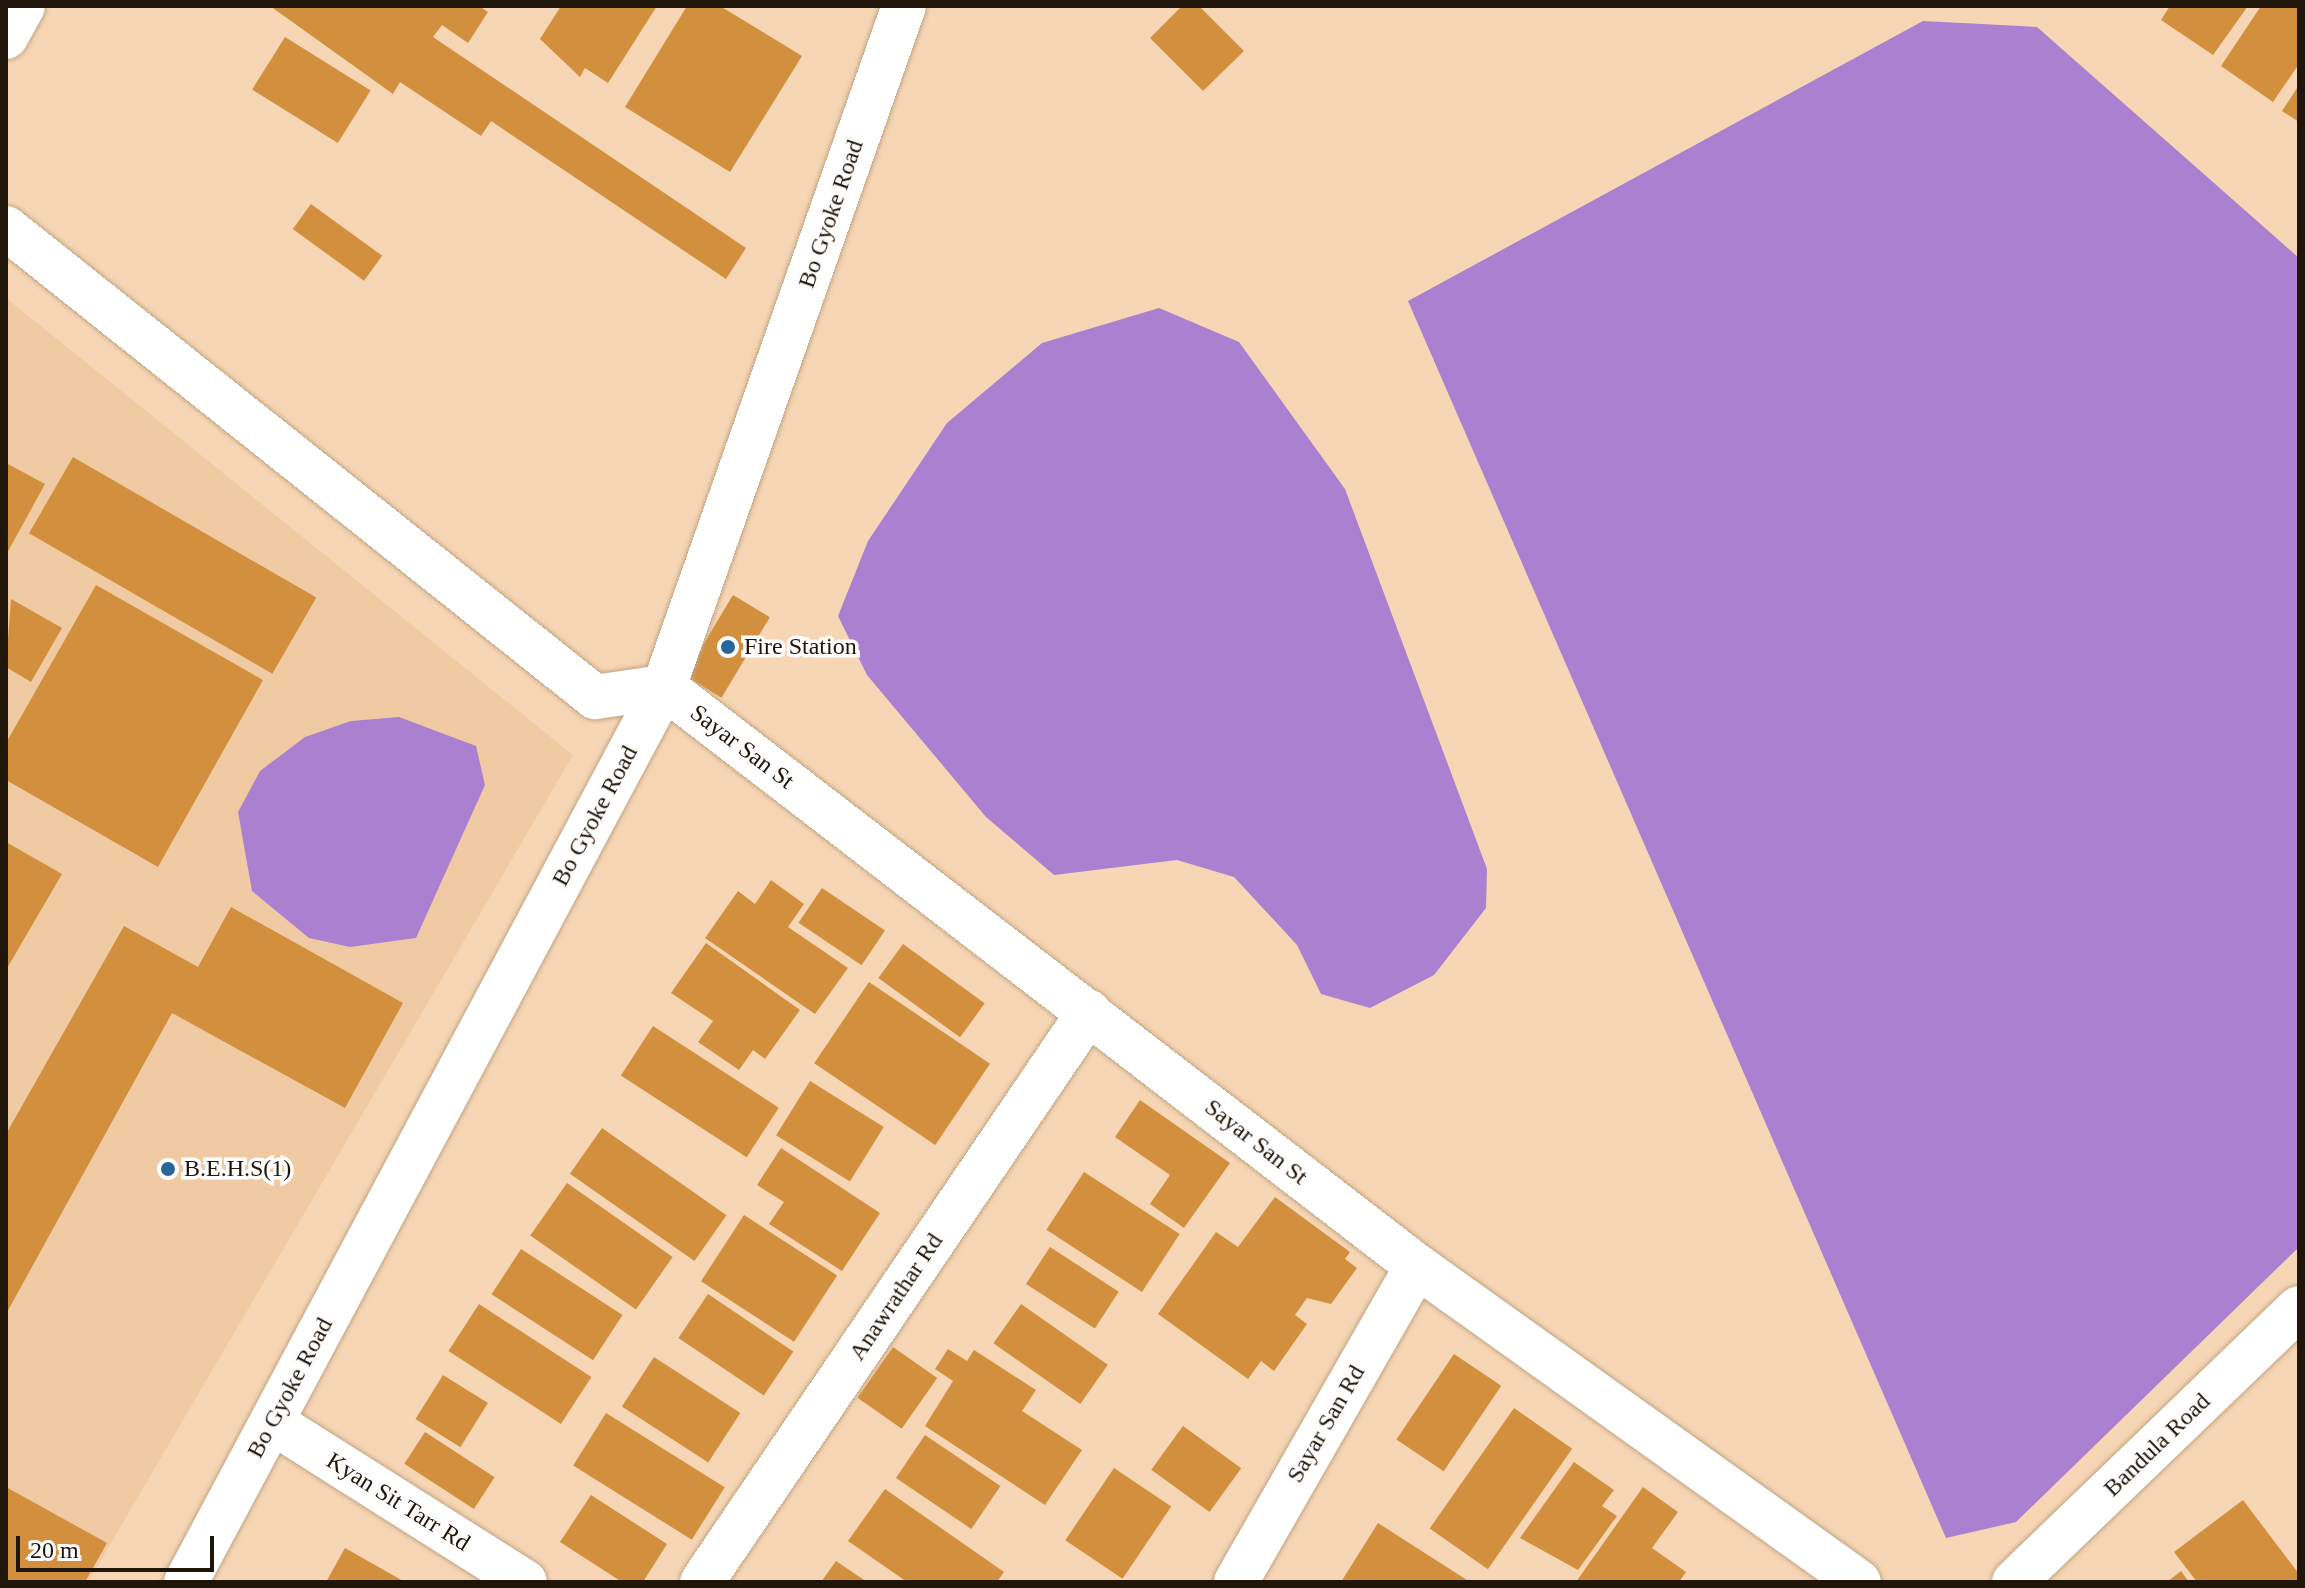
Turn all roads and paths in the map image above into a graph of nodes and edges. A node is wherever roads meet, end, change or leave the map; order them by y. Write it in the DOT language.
graph roads {
  1 [pos="23,6"];
  2 [pos="904,6"];
  3 [pos="6,37"];
  4 [pos="6,228"];
  5 [pos="664,687"];
  6 [pos="1089,1012"];
  7 [pos="1417,1266"];
  8 [pos="2299,1308"];
  9 [pos="272,1422"];
  10 [pos="186,1582"];
  11 [pos="525,1582"];
  12 [pos="702,1582"];
  13 [pos="1236,1582"];
  14 [pos="1859,1582"];
  15 [pos="2014,1582"];
  1 -- 3 [label="street"];
  2 -- 5 [label="street, Bo Gyoke Road"];
  4 -- 5 [label="street"];
  5 -- 6 [label="street, Sayar San St"];
  5 -- 9 [label="street, Bo Gyoke Road"];
  6 -- 7 [label="street, Sayar San St"];
  6 -- 12 [label="street, Anawrathar Rd"];
  7 -- 13 [label="street, Sayar San Rd"];
  7 -- 14 [label="street, Sayar San St"];
  8 -- 15 [label="street, Bandula Road"];
  9 -- 10 [label="street, Bo Gyoke Road"];
  9 -- 11 [label="street, Kyan Sit Tarr Rd"];
}
